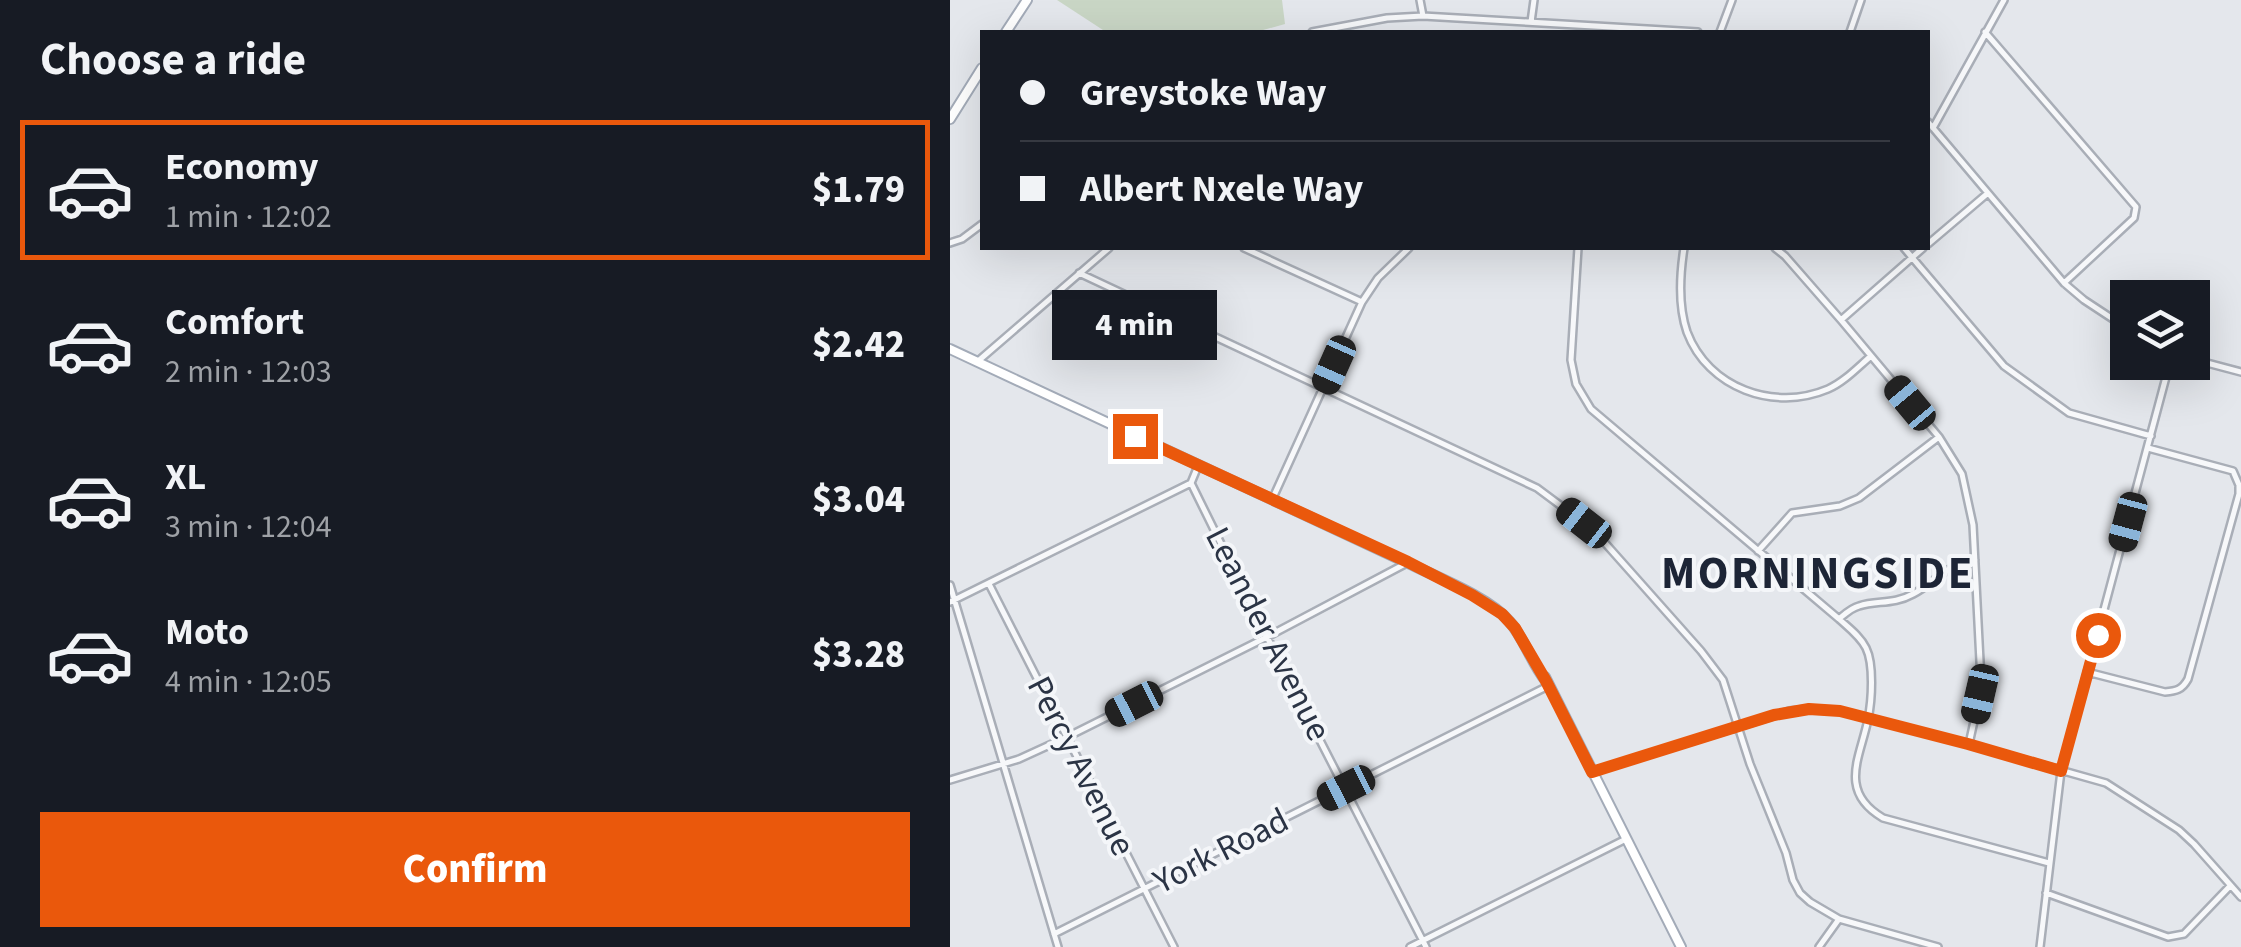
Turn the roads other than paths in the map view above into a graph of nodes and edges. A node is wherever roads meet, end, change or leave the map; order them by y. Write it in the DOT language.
graph roads {
  1 [pos="1027,0"];
  2 [pos="1420,0"];
  3 [pos="1534,0"];
  4 [pos="1732,0"];
  5 [pos="1862,0"];
  6 [pos="2004,0"];
  7 [pos="1422,16"];
  8 [pos="1514,22"];
  9 [pos="1531,22"];
  10 [pos="1007,30"];
  11 [pos="1322,30"];
  12 [pos="1513,30"];
  13 [pos="1665,30"];
  14 [pos="1721,30"];
  15 [pos="1851,30"];
  16 [pos="1986,32"];
  17 [pos="980,71"];
  18 [pos="950,119"];
  19 [pos="1930,125"];
  20 [pos="1988,193"];
  21 [pos="980,226"];
  22 [pos="1930,242"];
  23 [pos="950,243"];
  24 [pos="1108,250"];
  25 [pos="1248,250"];
  26 [pos="1407,250"];
  27 [pos="1578,250"];
  28 [pos="1684,250"];
  29 [pos="1777,250"];
  30 [pos="1906,250"];
  31 [pos="1920,250"];
  32 [pos="1912,256"];
  33 [pos="1079,273"];
  34 [pos="2064,284"];
  35 [pos="1362,302"];
  36 [pos="2110,318"];
  37 [pos="1842,320"];
  38 [pos="950,349"];
  39 [pos="1871,356"];
  40 [pos="977,362"];
  41 [pos="2210,364"];
  42 [pos="2241,372"];
  43 [pos="2165,380"];
  44 [pos="1324,388"];
  45 [pos="2151,436"];
  46 [pos="1939,437"];
  47 [pos="2148,448"];
  48 [pos="1198,466"];
  49 [pos="1191,482"];
  50 [pos="1272,500"];
  51 [pos="1758,551"];
  52 [pos="1976,560"];
  53 [pos="1408,562"];
  54 [pos="989,584"];
  55 [pos="950,585"];
  56 [pos="952,602"];
  57 [pos="1839,619"];
  58 [pos="1267,637"];
  59 [pos="2087,672"];
  60 [pos="1547,683"];
  61 [pos="1868,718"];
  62 [pos="1738,726"];
  63 [pos="1067,737"];
  64 [pos="1968,744"];
  65 [pos="1003,763"];
  66 [pos="2061,771"];
  67 [pos="1592,772"];
  68 [pos="950,780"];
  69 [pos="1346,788"];
  70 [pos="1626,838"];
  71 [pos="2049,863"];
  72 [pos="2230,885"];
  73 [pos="1145,889"];
  74 [pos="2046,893"];
  75 [pos="2241,897"];
  76 [pos="1838,919"];
  77 [pos="1054,934"];
  78 [pos="1424,944"];
  79 [pos="1058,947"];
  80 [pos="1174,947"];
  81 [pos="1410,947"];
  82 [pos="1680,947"];
  83 [pos="1819,947"];
  84 [pos="1938,947"];
  85 [pos="2040,947"];
  1 -- 10 [label="main road"];
  2 -- 7 [label="street"];
  3 -- 9 [label="street"];
  4 -- 14 [label="street"];
  5 -- 15 [label="street"];
  6 -- 16 [label="street"];
  7 -- 8 [label="street"];
  7 -- 11 [label="street"];
  8 -- 9 [label="street"];
  8 -- 12 [label="street"];
  9 -- 13 [label="street"];
  16 -- 19 [label="street"];
  16 -- 34 [label="street"];
  17 -- 18 [label="main road"];
  19 -- 20 [label="street"];
  20 -- 22 [label="street"];
  20 -- 34 [label="street"];
  21 -- 23 [label="street"];
  24 -- 33 [label="street"];
  25 -- 35 [label="street"];
  26 -- 35 [label="street"];
  27 -- 51 [label="street"];
  28 -- 39 [label="street"];
  29 -- 37 [label="street"];
  30 -- 32 [label="street"];
  31 -- 32 [label="street"];
  32 -- 37 [label="street"];
  32 -- 45 [label="street"];
  33 -- 40 [label="street"];
  33 -- 44 [label="street"];
  34 -- 36 [label="street"];
  35 -- 44 [label="street"];
  37 -- 39 [label="street"];
  38 -- 40 [label="main road"];
  39 -- 46 [label="street"];
  40 -- 48 [label="main road"];
  41 -- 42 [label="street"];
  43 -- 45 [label="street"];
  44 -- 50 [label="street"];
  44 -- 62 [label="street"];
  45 -- 47 [label="street"];
  46 -- 51 [label="street"];
  46 -- 52 [label="street"];
  47 -- 59 [label="street"];
  47 -- 59 [label="street"];
  48 -- 49 [label="street"];
  48 -- 50 [label="main road"];
  49 -- 54 [label="street"];
  49 -- 58 [label="street, Leander Avenue"];
  50 -- 53 [label="main road"];
  51 -- 57 [label="street"];
  52 -- 57 [label="street"];
  52 -- 64 [label="street"];
  53 -- 58 [label="street"];
  53 -- 60 [label="main road"];
  54 -- 56 [label="street"];
  54 -- 63 [label="street, Percy Avenue"];
  55 -- 56 [label="street"];
  56 -- 65 [label="street"];
  57 -- 61 [label="street"];
  58 -- 63 [label="street"];
  58 -- 69 [label="street, Leander Avenue"];
  59 -- 66 [label="street"];
  60 -- 67 [label="main road"];
  60 -- 69 [label="street, York Road"];
  61 -- 62 [label="street"];
  61 -- 64 [label="street"];
  61 -- 71 [label="street"];
  62 -- 67 [label="street"];
  62 -- 76 [label="street"];
  63 -- 65 [label="street"];
  63 -- 73 [label="street, Percy Avenue"];
  64 -- 66 [label="street"];
  65 -- 68 [label="street"];
  65 -- 77 [label="street"];
  66 -- 71 [label="street"];
  66 -- 72 [label="street"];
  67 -- 70 [label="main road"];
  69 -- 73 [label="street, York Road"];
  69 -- 78 [label="street, Leander Avenue"];
  70 -- 78 [label="street"];
  70 -- 82 [label="main road"];
  71 -- 74 [label="street"];
  72 -- 74 [label="street"];
  72 -- 75 [label="street"];
  73 -- 77 [label="street, York Road"];
  73 -- 80 [label="street, Percy Avenue"];
  74 -- 85 [label="street"];
  76 -- 83 [label="street"];
  76 -- 84 [label="street"];
  77 -- 79 [label="street"];
  78 -- 81 [label="street"];
}
